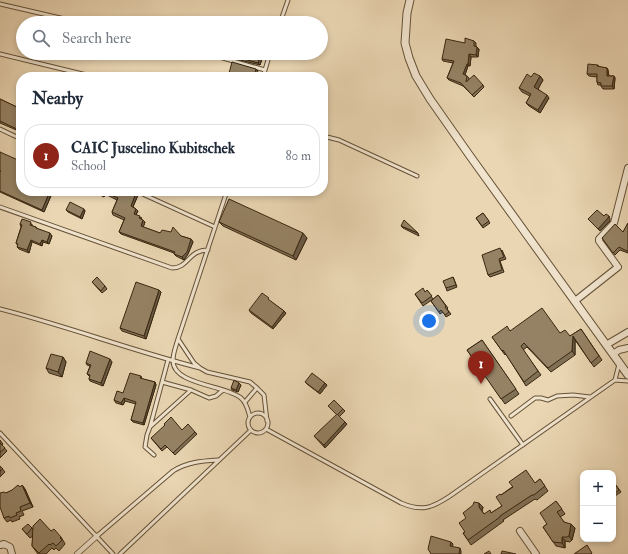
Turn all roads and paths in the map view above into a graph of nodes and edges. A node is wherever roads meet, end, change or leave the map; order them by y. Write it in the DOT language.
graph roads {
  1 [pos="288,0"];
  2 [pos="410,0"];
  3 [pos="0,4"];
  4 [pos="52,16"];
  5 [pos="282,16"];
  6 [pos="0,54"];
  7 [pos="16,58"];
  8 [pos="25,60"];
  9 [pos="230,60"];
  10 [pos="268,60"];
  11 [pos="265,70"];
  12 [pos="74,72"];
  13 [pos="0,129"];
  14 [pos="16,137"];
  15 [pos="328,137"];
  16 [pos="628,168"];
  17 [pos="417,176"];
  18 [pos="147,196"];
  19 [pos="225,196"];
  20 [pos="0,207"];
  21 [pos="215,227"];
  22 [pos="208,250"];
  23 [pos="576,301"];
  24 [pos="0,309"];
  25 [pos="626,333"];
  26 [pos="178,339"];
  27 [pos="628,340"];
  28 [pos="606,345"];
  29 [pos="628,348"];
  30 [pos="613,354"];
  31 [pos="168,360"];
  32 [pos="173,361"];
  33 [pos="619,362"];
  34 [pos="200,368"];
  35 [pos="628,375"];
  36 [pos="615,380"];
  37 [pos="628,381"];
  38 [pos="162,382"];
  39 [pos="257,388"];
  40 [pos="190,390"];
  41 [pos="223,390"];
  42 [pos="590,397"];
  43 [pos="490,399"];
  44 [pos="245,402"];
  45 [pos="511,416"];
  46 [pos="250,418"];
  47 [pos="267,420"];
  48 [pos="150,427"];
  49 [pos="266,429"];
  50 [pos="251,430"];
  51 [pos="0,433"];
  52 [pos="523,445"];
  53 [pos="154,455"];
  54 [pos="218,460"];
  55 [pos="520,531"];
  56 [pos="97,536"];
  57 [pos="0,545"];
  58 [pos="12,554"];
  59 [pos="77,554"];
  60 [pos="113,554"];
  61 [pos="120,554"];
  62 [pos="536,554"];
  1 -- 5 [label="lane"];
  2 -- 23 [label="street"];
  3 -- 4 [label="lane"];
  6 -- 7 [label="lane"];
  8 -- 12 [label="lane"];
  9 -- 11 [label="lane"];
  10 -- 11 [label="lane"];
  13 -- 14 [label="lane"];
  15 -- 17 [label="lane"];
  16 -- 23 [label="street"];
  18 -- 21 [label="lane"];
  19 -- 21 [label="lane"];
  20 -- 22 [label="lane"];
  21 -- 22 [label="lane"];
  22 -- 26 [label="lane"];
  23 -- 28 [label="street"];
  24 -- 31 [label="lane"];
  25 -- 27 [label="street"];
  25 -- 28 [label="street"];
  26 -- 32 [label="lane"];
  26 -- 34 [label="lane"];
  28 -- 30 [label="street"];
  29 -- 30 [label="street"];
  30 -- 33 [label="street"];
  31 -- 32 [label="lane"];
  31 -- 38 [label="lane"];
  32 -- 34 [label="lane"];
  32 -- 41 [label="lane"];
  33 -- 35 [label="street"];
  33 -- 36 [label="lane"];
  34 -- 39 [label="lane"];
  36 -- 37 [label="lane"];
  36 -- 42 [label="lane"];
  38 -- 40 [label="lane"];
  38 -- 48 [label="lane"];
  39 -- 44 [label="lane"];
  39 -- 47 [label="lane"];
  40 -- 41 [label="lane"];
  40 -- 48 [label="lane"];
  41 -- 44 [label="lane"];
  42 -- 45 [label="lane"];
  42 -- 52 [label="lane"];
  43 -- 52 [label="lane"];
  44 -- 46 [label="lane"];
  46 -- 47 [label="lane"];
  46 -- 50 [label="lane"];
  47 -- 49 [label="lane"];
  48 -- 53 [label="lane"];
  49 -- 50 [label="lane"];
  49 -- 52 [label="lane"];
  50 -- 54 [label="lane"];
  51 -- 56 [label="lane"];
  54 -- 56 [label="lane"];
  54 -- 61 [label="lane"];
  55 -- 62 [label="street"];
  56 -- 59 [label="street"];
  56 -- 60 [label="lane"];
  57 -- 58 [label="street"];
}
